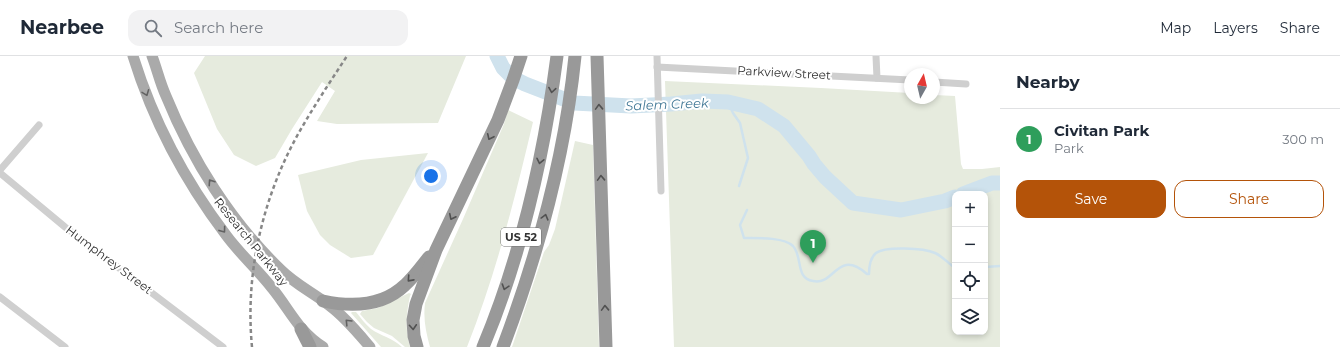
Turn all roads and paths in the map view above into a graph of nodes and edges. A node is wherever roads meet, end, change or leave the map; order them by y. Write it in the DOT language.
graph roads {
  1 [pos="133,56"];
  2 [pos="152,56"];
  3 [pos="521,56"];
  4 [pos="557,56"];
  5 [pos="597,56"];
  6 [pos="657,56"];
  7 [pos="876,56"];
  8 [pos="575,59"];
  9 [pos="657,68"];
  10 [pos="877,78"];
  11 [pos="904,80"];
  12 [pos="940,82"];
  13 [pos="966,84"];
  14 [pos="39,125"];
  15 [pos="0,172"];
  16 [pos="661,191"];
  17 [pos="436,250"];
  18 [pos="0,297"];
  19 [pos="323,301"];
  20 [pos="300,329"];
  21 [pos="222,346"];
  22 [pos="65,347"];
  23 [pos="310,347"];
  24 [pos="323,347"];
  25 [pos="370,347"];
  26 [pos="417,347"];
  27 [pos="483,347"];
  28 [pos="503,347"];
  29 [pos="606,347"];
  1 -- 20 [label="main road, Research Parkway, one-way"];
  19 -- 2 [label="main road, Research Parkway, one-way"];
  3 -- 17 [label="highway, one-way"];
  4 -- 27 [label="highway, US 52, one-way"];
  29 -- 5 [label="highway, one-way"];
  6 -- 9 [label="street"];
  7 -- 10 [label="street"];
  28 -- 8 [label="highway, US 52, one-way"];
  9 -- 10 [label="street, Parkview Street"];
  9 -- 16 [label="street"];
  10 -- 11 [label="street, Parkview Street"];
  12 -- 13 [label="street"];
  14 -- 15 [label="street"];
  15 -- 21 [label="street, Humphrey Street"];
  17 -- 19 [label="highway, one-way"];
  17 -- 26 [label="highway, one-way"];
  18 -- 22 [label="street"];
  25 -- 19 [label="main road, Research Parkway, one-way"];
  20 -- 23 [label="highway"];
  20 -- 24 [label="main road, Research Parkway"];
}
